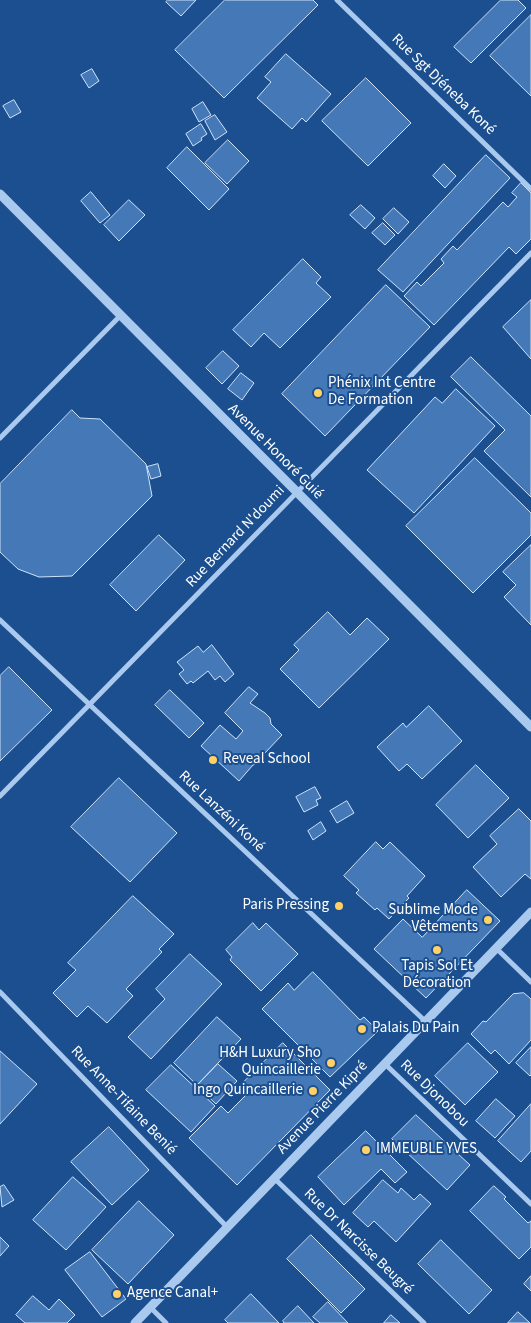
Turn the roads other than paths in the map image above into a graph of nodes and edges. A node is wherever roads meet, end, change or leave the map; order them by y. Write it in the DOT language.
graph roads {
  1 [pos="337,0"];
  2 [pos="531,189"];
  3 [pos="0,194"];
  4 [pos="531,253"];
  5 [pos="121,315"];
  6 [pos="0,438"];
  7 [pos="296,493"];
  8 [pos="0,620"];
  9 [pos="89,705"];
  10 [pos="531,728"];
  11 [pos="0,796"];
  12 [pos="531,912"];
  13 [pos="497,949"];
  14 [pos="531,982"];
  15 [pos="0,992"];
  16 [pos="425,1021"];
  17 [pos="384,1063"];
  18 [pos="274,1178"];
  19 [pos="531,1204"];
  20 [pos="228,1226"];
  21 [pos="150,1307"];
  22 [pos="135,1323"];
  23 [pos="166,1323"];
  24 [pos="424,1323"];
  1 -- 2 [label="street, Rue Sgt Djéneba Koné"];
  3 -- 5 [label="street, Avenue Honoré Guié"];
  4 -- 7 [label="street, Rue Bernard N'doumi"];
  5 -- 6 [label="street"];
  5 -- 7 [label="street, Avenue Honoré Guié"];
  7 -- 9 [label="street, Rue Bernard N'doumi"];
  7 -- 10 [label="street, Avenue Honoré Guié"];
  8 -- 9 [label="street, Rue Lanzéni Koné"];
  9 -- 11 [label="street, Rue Bernard N'doumi"];
  9 -- 16 [label="street, Rue Lanzéni Koné"];
  12 -- 13 [label="street, Avenue Pierre Kipré"];
  13 -- 14 [label="street"];
  13 -- 16 [label="street, Avenue Pierre Kipré"];
  15 -- 20 [label="street, Rue Anne-Tifaine Benié"];
  16 -- 17 [label="street, Avenue Pierre Kipré"];
  17 -- 18 [label="street, Avenue Pierre Kipré"];
  17 -- 19 [label="street, Rue Djonobou"];
  18 -- 20 [label="street, Avenue Pierre Kipré"];
  18 -- 24 [label="street, Rue Dr Narcisse Beugré"];
  20 -- 21 [label="street, Avenue Pierre Kipré"];
  21 -- 22 [label="street, Avenue Pierre Kipré"];
  21 -- 23 [label="street"];
}
